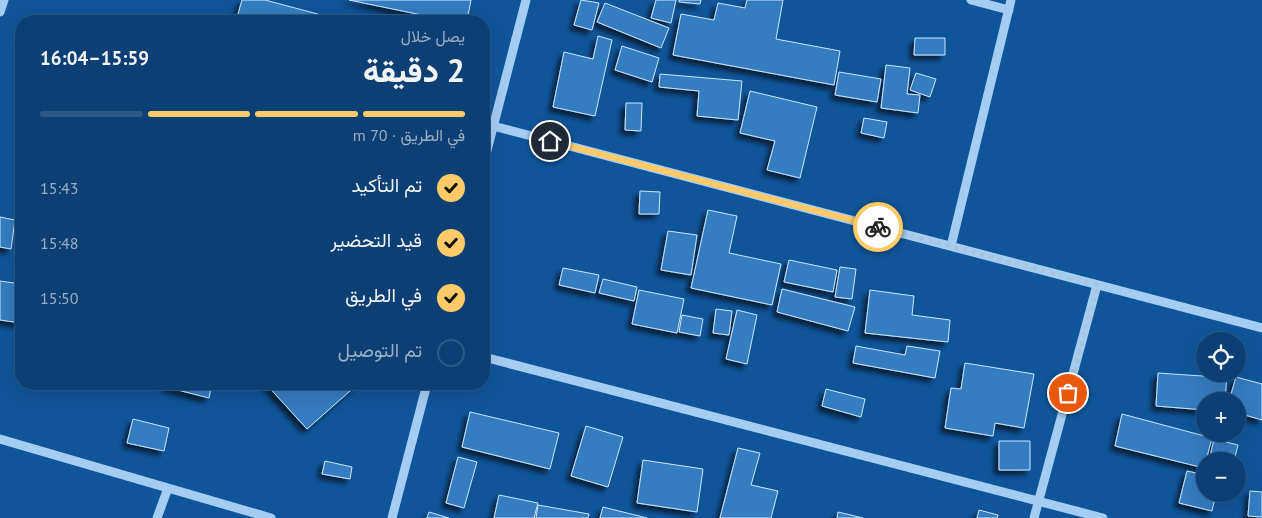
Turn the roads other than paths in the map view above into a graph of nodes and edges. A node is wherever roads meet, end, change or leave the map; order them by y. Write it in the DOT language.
graph roads {
  1 [pos="4,0"];
  2 [pos="526,0"];
  3 [pos="971,0"];
  4 [pos="1011,0"];
  5 [pos="1009,10"];
  6 [pos="0,12"];
  7 [pos="493,126"];
  8 [pos="490,138"];
  9 [pos="951,246"];
  10 [pos="1098,285"];
  11 [pos="1262,328"];
  12 [pos="490,359"];
  13 [pos="425,390"];
  14 [pos="0,439"];
  15 [pos="168,488"];
  16 [pos="1039,501"];
  17 [pos="157,518"];
  18 [pos="271,518"];
  19 [pos="392,518"];
  20 [pos="1034,518"];
  21 [pos="1103,518"];
  1 -- 6 [label="street"];
  2 -- 7 [label="street"];
  3 -- 5 [label="street"];
  4 -- 5 [label="street"];
  5 -- 9 [label="street"];
  7 -- 8 [label="street"];
  7 -- 9 [label="street"];
  9 -- 10 [label="street"];
  10 -- 11 [label="street"];
  10 -- 16 [label="street"];
  12 -- 16 [label="street"];
  13 -- 19 [label="street"];
  14 -- 15 [label="street"];
  15 -- 17 [label="street"];
  15 -- 18 [label="street"];
  16 -- 20 [label="street"];
  16 -- 21 [label="street"];
}
